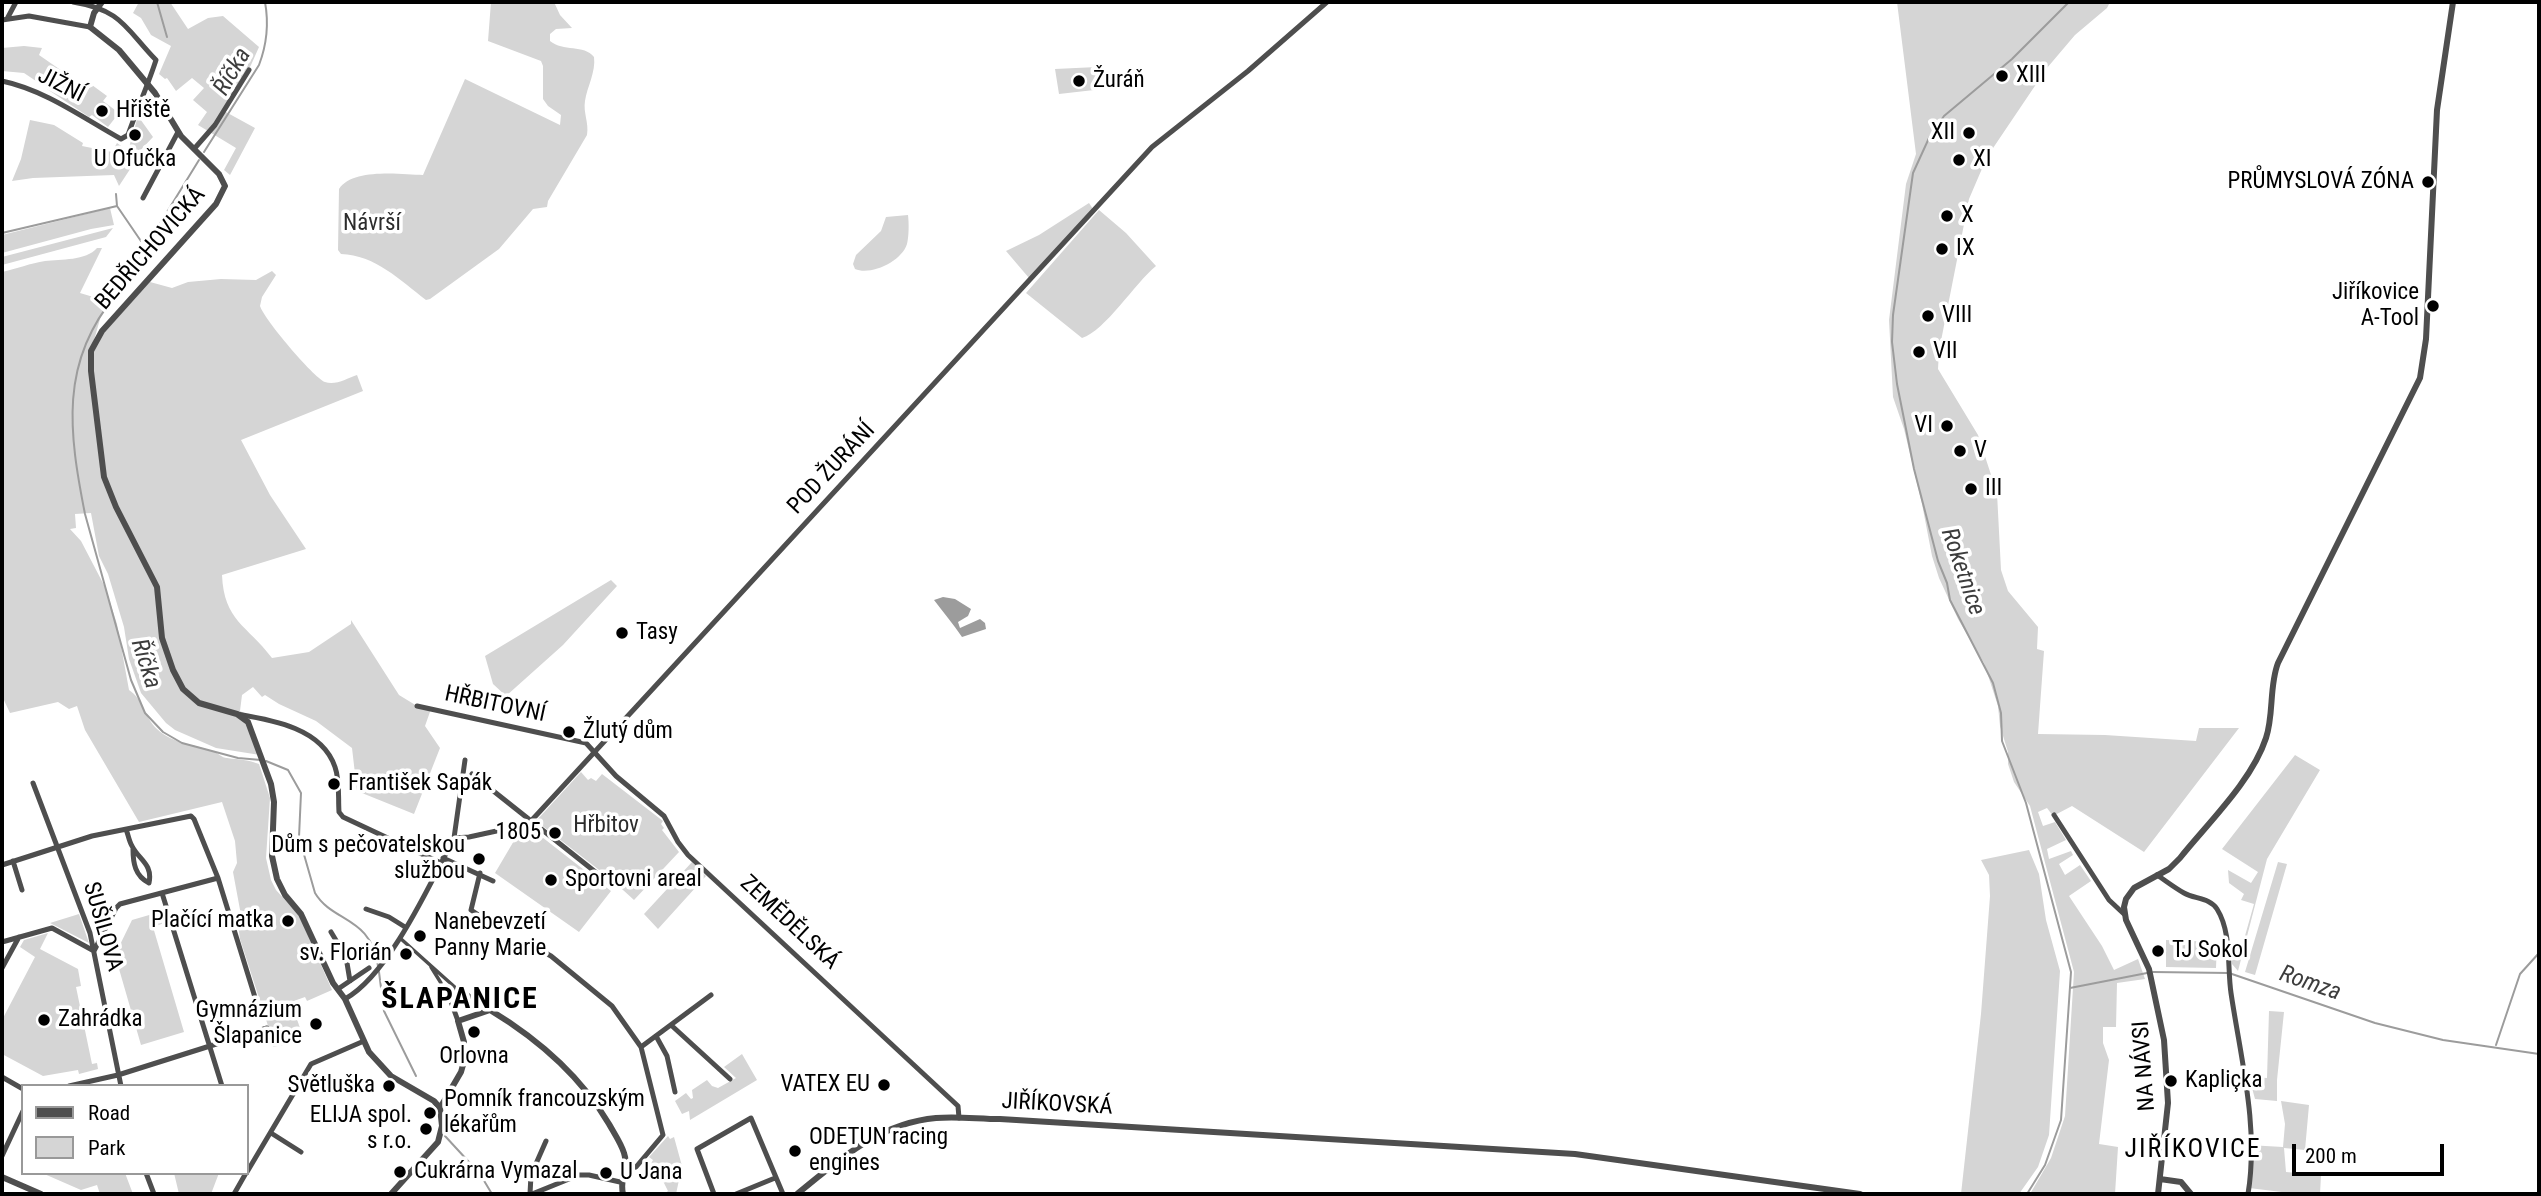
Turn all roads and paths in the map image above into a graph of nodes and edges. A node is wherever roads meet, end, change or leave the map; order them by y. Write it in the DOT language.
graph roads {
  1 [pos="73,2"];
  2 [pos="1327,2"];
  3 [pos="2453,2"];
  4 [pos="100,4"];
  5 [pos="15,5"];
  6 [pos="21,16"];
  7 [pos="4,20"];
  8 [pos="90,27"];
  9 [pos="249,70"];
  10 [pos="2,81"];
  11 [pos="148,85"];
  12 [pos="178,132"];
  13 [pos="194,149"];
  14 [pos="144,198"];
  15 [pos="417,706"];
  16 [pos="237,714"];
  17 [pos="593,753"];
  18 [pos="466,760"];
  19 [pos="472,774"];
  20 [pos="33,783"];
  21 [pos="2054,815"];
  22 [pos="531,821"];
  23 [pos="126,829"];
  24 [pos="454,838"];
  25 [pos="58,847"];
  26 [pos="133,849"];
  27 [pos="13,861"];
  28 [pos="442,861"];
  29 [pos="2,865"];
  30 [pos="480,873"];
  31 [pos="2157,876"];
  32 [pos="218,878"];
  33 [pos="493,881"];
  34 [pos="149,883"];
  35 [pos="613,886"];
  36 [pos="22,890"];
  37 [pos="162,893"];
  38 [pos="152,895"];
  39 [pos="366,909"];
  40 [pos="2124,914"];
  41 [pos="486,920"];
  42 [pos="405,927"];
  43 [pos="331,932"];
  44 [pos="19,937"];
  45 [pos="399,937"];
  46 [pos="2,942"];
  47 [pos="531,945"];
  48 [pos="94,951"];
  49 [pos="428,963"];
  50 [pos="2,968"];
  51 [pos="369,968"];
  52 [pos="350,981"];
  53 [pos="441,984"];
  54 [pos="338,989"];
  55 [pos="458,990"];
  56 [pos="711,995"];
  57 [pos="345,999"];
  58 [pos="258,1006"];
  59 [pos="490,1010"];
  60 [pos="458,1021"];
  61 [pos="671,1025"];
  62 [pos="267,1028"];
  63 [pos="656,1036"];
  64 [pos="364,1041"];
  65 [pos="210,1046"];
  66 [pos="641,1047"];
  67 [pos="118,1075"];
  68 [pos="2,1077"];
  69 [pos="730,1079"];
  70 [pos="78,1084"];
  71 [pos="120,1084"];
  72 [pos="221,1084"];
  73 [pos="21,1088"];
  74 [pos="675,1092"];
  75 [pos="440,1108"];
  76 [pos="21,1115"];
  77 [pos="959,1118"];
  78 [pos="271,1133"];
  79 [pos="545,1141"];
  80 [pos="301,1152"];
  81 [pos="2,1156"];
  82 [pos="625,1168"];
  83 [pos="248,1169"];
  84 [pos="147,1175"];
  85 [pos="245,1175"];
  86 [pos="2,1177"];
  87 [pos="775,1178"];
  88 [pos="2160,1179"];
  89 [pos="620,1182"];
  90 [pos="41,1194"];
  91 [pos="154,1194"];
  92 [pos="234,1194"];
  93 [pos="391,1194"];
  94 [pos="531,1194"];
  95 [pos="624,1194"];
  96 [pos="714,1194"];
  97 [pos="736,1194"];
  98 [pos="783,1194"];
  99 [pos="797,1194"];
  100 [pos="1860,1194"];
  101 [pos="2158,1194"];
  102 [pos="2190,1194"];
  103 [pos="2248,1194"];
  1 -- 4 [label="street"];
  2 -- 17 [label="street, POD ŽURÁNÍ"];
  3 -- 31 [label="street"];
  4 -- 8 [label="street"];
  4 -- 11 [label="street"];
  5 -- 6 [label="street"];
  5 -- 7 [label="street"];
  6 -- 7 [label="street"];
  6 -- 8 [label="street"];
  8 -- 11 [label="street"];
  9 -- 13 [label="street"];
  10 -- 11 [label="street, JIŽNÍ"];
  11 -- 12 [label="street"];
  12 -- 13 [label="street"];
  12 -- 14 [label="street"];
  13 -- 16 [label="street, BEDŘICHOVICKÁ"];
  15 -- 17 [label="street, HŘBITOVNÍ"];
  16 -- 28 [label="street"];
  16 -- 54 [label="street"];
  17 -- 22 [label="street"];
  17 -- 77 [label="street, ZEMĚDĚLSKÁ"];
  18 -- 24 [label="street"];
  19 -- 22 [label="street"];
  20 -- 25 [label="street, SUŠILOVA"];
  21 -- 40 [label="street"];
  22 -- 24 [label="street"];
  22 -- 35 [label="street"];
  23 -- 25 [label="street"];
  23 -- 26 [label="street"];
  23 -- 32 [label="street"];
  24 -- 28 [label="street"];
  25 -- 27 [label="street"];
  25 -- 48 [label="street, SUŠILOVA"];
  26 -- 34 [label="street"];
  26 -- 34 [label="street"];
  27 -- 29 [label="street"];
  27 -- 36 [label="street"];
  28 -- 30 [label="street"];
  28 -- 42 [label="street"];
  30 -- 33 [label="street"];
  30 -- 41 [label="street"];
  31 -- 40 [label="street"];
  31 -- 103 [label="street"];
  32 -- 37 [label="street"];
  32 -- 58 [label="street"];
  34 -- 38 [label="street"];
  37 -- 38 [label="street"];
  37 -- 65 [label="street"];
  38 -- 48 [label="street"];
  39 -- 42 [label="street"];
  40 -- 88 [label="street, NA NÁVSI"];
  42 -- 45 [label="street"];
  43 -- 52 [label="street"];
  44 -- 46 [label="street"];
  44 -- 48 [label="street"];
  44 -- 50 [label="street"];
  45 -- 49 [label="street"];
  45 -- 57 [label="street"];
  47 -- 66 [label="street"];
  48 -- 67 [label="street, SUŠILOVA"];
  49 -- 53 [label="street"];
  49 -- 55 [label="street"];
  51 -- 52 [label="street"];
  52 -- 54 [label="street"];
  54 -- 57 [label="street"];
  55 -- 59 [label="street"];
  55 -- 60 [label="street"];
  56 -- 61 [label="street"];
  57 -- 64 [label="street"];
  59 -- 60 [label="street"];
  59 -- 82 [label="street"];
  60 -- 75 [label="street"];
  61 -- 63 [label="street"];
  61 -- 69 [label="street"];
  62 -- 65 [label="street"];
  63 -- 66 [label="street"];
  63 -- 74 [label="street"];
  64 -- 75 [label="street"];
  64 -- 78 [label="street"];
  65 -- 67 [label="street"];
  65 -- 72 [label="street"];
  66 -- 82 [label="street"];
  67 -- 70 [label="street"];
  67 -- 71 [label="street, SUŠILOVA"];
  68 -- 73 [label="street"];
  75 -- 93 [label="street"];
  76 -- 81 [label="street"];
  77 -- 99 [label="street, JIŘÍKOVSKÁ"];
  77 -- 100 [label="street, JIŘÍKOVSKÁ"];
  78 -- 80 [label="street"];
  78 -- 83 [label="street"];
  79 -- 94 [label="street"];
  82 -- 89 [label="street"];
  84 -- 91 [label="street"];
  85 -- 92 [label="street"];
  86 -- 90 [label="street"];
  87 -- 96 [label="street"];
  87 -- 97 [label="street"];
  87 -- 98 [label="street"];
  88 -- 101 [label="street, NA NÁVSI"];
  88 -- 102 [label="street"];
  89 -- 94 [label="street"];
  89 -- 95 [label="street"];
}
